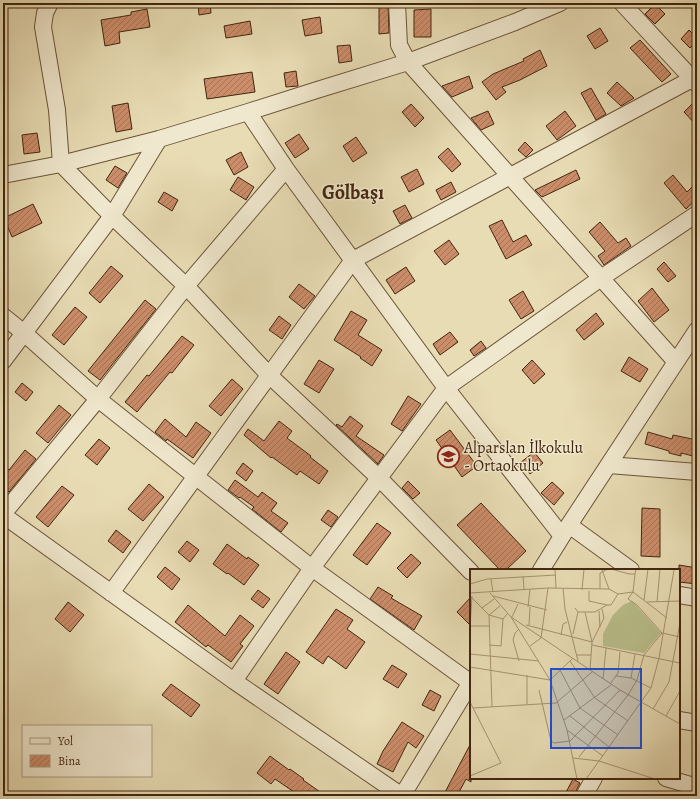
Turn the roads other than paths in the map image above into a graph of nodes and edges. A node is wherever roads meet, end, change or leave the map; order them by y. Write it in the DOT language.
graph roads {
  1 [pos="50,3"];
  2 [pos="397,3"];
  3 [pos="560,3"];
  4 [pos="622,3"];
  5 [pos="408,62"];
  6 [pos="695,82"];
  7 [pos="248,112"];
  8 [pos="159,139"];
  9 [pos="61,164"];
  10 [pos="286,169"];
  11 [pos="3,174"];
  12 [pos="509,176"];
  13 [pos="697,214"];
  14 [pos="112,216"];
  15 [pos="353,260"];
  16 [pos="601,278"];
  17 [pos="186,286"];
  18 [pos="3,316"];
  19 [pos="697,330"];
  20 [pos="24,333"];
  21 [pos="692,344"];
  22 [pos="3,361"];
  23 [pos="676,362"];
  24 [pos="270,375"];
  25 [pos="446,388"];
  26 [pos="98,399"];
  27 [pos="609,465"];
  28 [pos="697,472"];
  29 [pos="195,476"];
  30 [pos="379,478"];
  31 [pos="3,515"];
  32 [pos="566,531"];
  33 [pos="312,568"];
  34 [pos="542,569"];
  35 [pos="629,569"];
  36 [pos="470,571"];
  37 [pos="111,593"];
  38 [pos="680,596"];
  39 [pos="697,598"];
  40 [pos="234,681"];
  41 [pos="470,682"];
  42 [pos="470,685"];
  43 [pos="680,720"];
  44 [pos="697,723"];
  45 [pos="593,779"];
  46 [pos="669,779"];
  47 [pos="697,787"];
  48 [pos="402,796"];
  49 [pos="584,796"];
  1 -- 9 [label="street"];
  2 -- 5 [label="street"];
  3 -- 5 [label="street"];
  4 -- 6 [label="street"];
  5 -- 7 [label="street"];
  5 -- 12 [label="street"];
  6 -- 12 [label="street"];
  7 -- 8 [label="street"];
  7 -- 10 [label="street"];
  8 -- 9 [label="street"];
  8 -- 14 [label="street"];
  9 -- 11 [label="street"];
  9 -- 14 [label="street"];
  10 -- 15 [label="street"];
  10 -- 17 [label="street"];
  12 -- 15 [label="street"];
  12 -- 16 [label="street"];
  13 -- 16 [label="street"];
  14 -- 17 [label="street"];
  14 -- 20 [label="street"];
  15 -- 24 [label="street"];
  15 -- 25 [label="street"];
  16 -- 23 [label="street"];
  16 -- 25 [label="street"];
  17 -- 24 [label="street"];
  17 -- 26 [label="street"];
  18 -- 20 [label="street"];
  19 -- 21 [label="street"];
  20 -- 22 [label="street"];
  20 -- 26 [label="street"];
  21 -- 23 [label="street"];
  23 -- 27 [label="street"];
  24 -- 29 [label="street"];
  24 -- 30 [label="street"];
  25 -- 30 [label="street"];
  25 -- 32 [label="street"];
  26 -- 29 [label="street"];
  26 -- 31 [label="street"];
  27 -- 28 [label="street"];
  27 -- 32 [label="street"];
  29 -- 33 [label="street"];
  29 -- 37 [label="street"];
  30 -- 33 [label="street"];
  30 -- 36 [label="street"];
  31 -- 37 [label="street"];
  32 -- 34 [label="street"];
  32 -- 35 [label="street"];
  33 -- 40 [label="street"];
  33 -- 41 [label="street"];
  37 -- 40 [label="street"];
  38 -- 39 [label="street"];
  40 -- 48 [label="street"];
  42 -- 48 [label="street"];
  43 -- 44 [label="street"];
  45 -- 49 [label="street"];
  46 -- 47 [label="street"];
}
